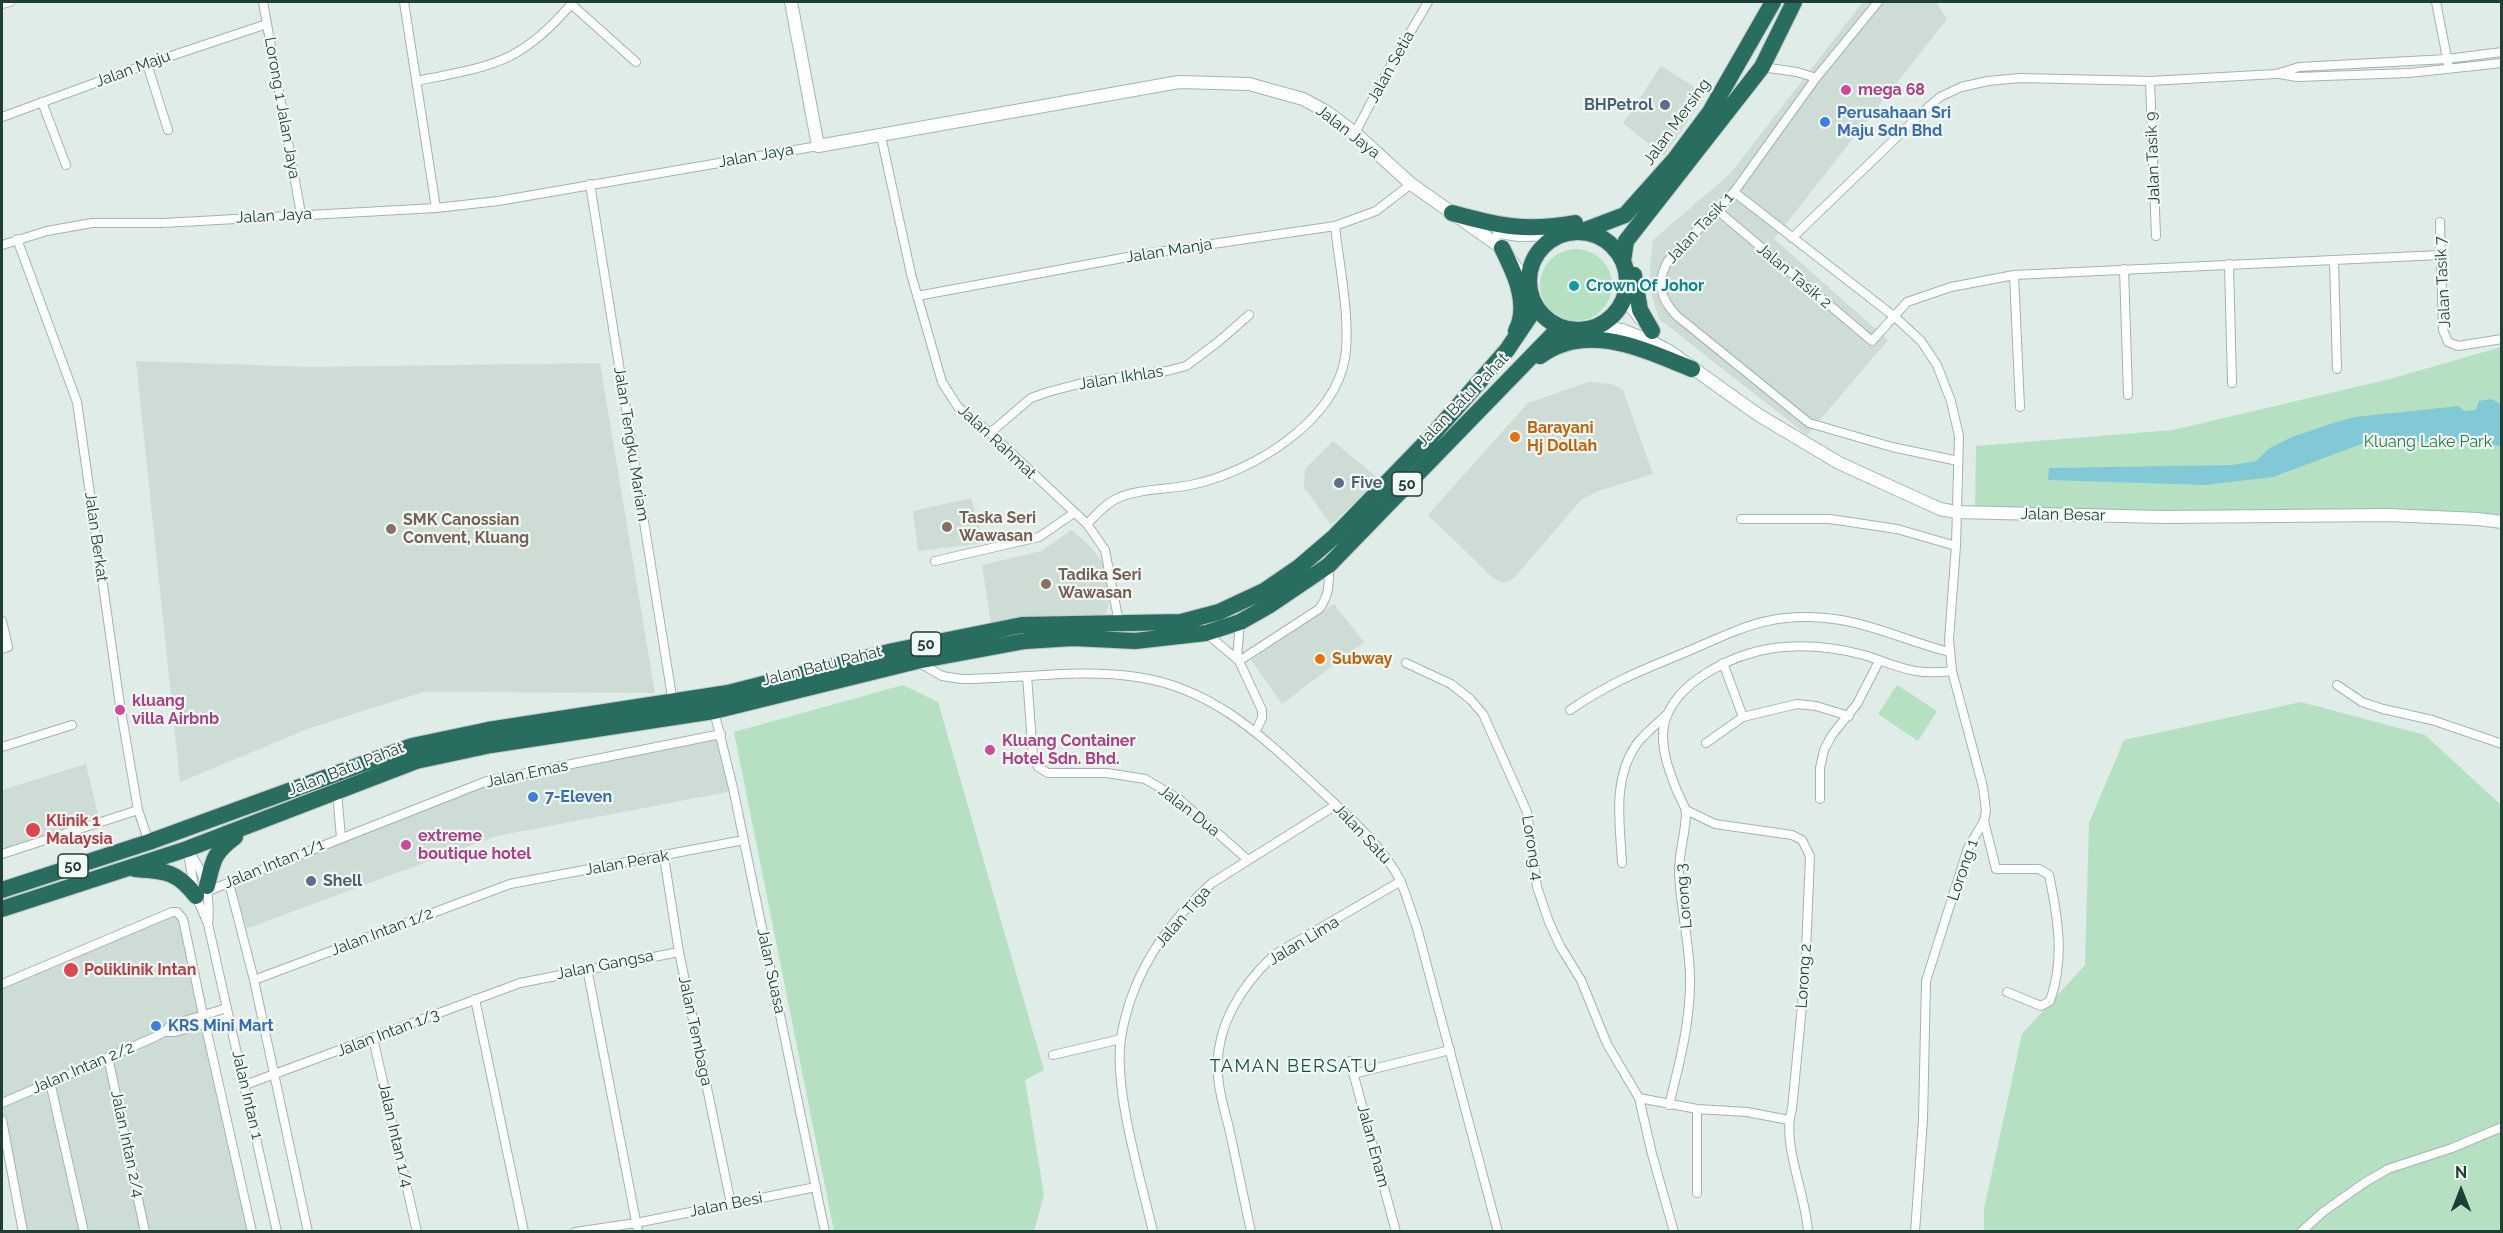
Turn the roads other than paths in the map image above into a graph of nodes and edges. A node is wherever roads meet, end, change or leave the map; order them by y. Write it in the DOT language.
graph roads {
  1 [pos="10,2"];
  2 [pos="263,2"];
  3 [pos="405,2"];
  4 [pos="791,2"];
  5 [pos="1426,2"];
  6 [pos="1773,2"];
  7 [pos="1794,2"];
  8 [pos="1878,2"];
  9 [pos="2436,2"];
  10 [pos="572,3"];
  11 [pos="2,4"];
  12 [pos="267,24"];
  13 [pos="2502,52"];
  14 [pos="2447,59"];
  15 [pos="636,62"];
  16 [pos="2502,63"];
  17 [pos="147,64"];
  18 [pos="1762,67"];
  19 [pos="2448,69"];
  20 [pos="2276,74"];
  21 [pos="1816,78"];
  22 [pos="417,81"];
  23 [pos="2150,81"];
  24 [pos="42,102"];
  25 [pos="2,117"];
  26 [pos="168,130"];
  27 [pos="1355,133"];
  28 [pos="881,136"];
  29 [pos="818,146"];
  30 [pos="66,165"];
  31 [pos="590,184"];
  32 [pos="1411,184"];
  33 [pos="1651,187"];
  34 [pos="1734,192"];
  35 [pos="436,208"];
  36 [pos="1717,210"];
  37 [pos="1452,213"];
  38 [pos="301,214"];
  39 [pos="1467,222"];
  40 [pos="2440,222"];
  41 [pos="1335,226"];
  42 [pos="1638,227"];
  43 [pos="1572,233"];
  44 [pos="2156,236"];
  45 [pos="1792,238"];
  46 [pos="17,239"];
  47 [pos="2,245"];
  48 [pos="1502,248"];
  49 [pos="2440,255"];
  50 [pos="2334,260"];
  51 [pos="1623,261"];
  52 [pos="2229,264"];
  53 [pos="2124,269"];
  54 [pos="2014,275"];
  55 [pos="1528,284"];
  56 [pos="917,296"];
  57 [pos="1624,297"];
  58 [pos="1536,308"];
  59 [pos="1249,315"];
  60 [pos="1895,316"];
  61 [pos="1560,327"];
  62 [pos="1595,327"];
  63 [pos="1652,331"];
  64 [pos="2502,339"];
  65 [pos="1506,350"];
  66 [pos="1669,351"];
  67 [pos="1692,369"];
  68 [pos="2337,369"];
  69 [pos="1514,374"];
  70 [pos="2232,383"];
  71 [pos="2128,395"];
  72 [pos="2020,407"];
  73 [pos="990,433"];
  74 [pos="1958,461"];
  75 [pos="1956,512"];
  76 [pos="1074,513"];
  77 [pos="1741,519"];
  78 [pos="2502,522"];
  79 [pos="1087,525"];
  80 [pos="1956,546"];
  81 [pos="934,561"];
  82 [pos="1329,565"];
  83 [pos="2,621"];
  84 [pos="1240,622"];
  85 [pos="1119,624"];
  86 [pos="1206,633"];
  87 [pos="4,648"];
  88 [pos="1950,652"];
  89 [pos="1238,660"];
  90 [pos="917,661"];
  91 [pos="1879,661"];
  92 [pos="1406,663"];
  93 [pos="1724,663"];
  94 [pos="1952,671"];
  95 [pos="1028,676"];
  96 [pos="2337,685"];
  97 [pos="673,703"];
  98 [pos="1570,710"];
  99 [pos="714,711"];
  100 [pos="1670,712"];
  101 [pos="1849,716"];
  102 [pos="1743,717"];
  103 [pos="72,725"];
  104 [pos="1256,730"];
  105 [pos="721,734"];
  106 [pos="1706,743"];
  107 [pos="2502,744"];
  108 [pos="2,747"];
  109 [pos="337,792"];
  110 [pos="1820,799"];
  111 [pos="1336,805"];
  112 [pos="138,810"];
  113 [pos="1686,810"];
  114 [pos="210,820"];
  115 [pos="1984,822"];
  116 [pos="248,827"];
  117 [pos="341,838"];
  118 [pos="744,840"];
  119 [pos="147,842"];
  120 [pos="187,849"];
  121 [pos="2,854"];
  122 [pos="664,857"];
  123 [pos="1248,860"];
  124 [pos="1622,863"];
  125 [pos="126,869"];
  126 [pos="1401,882"];
  127 [pos="229,883"];
  128 [pos="510,884"];
  129 [pos="2,890"];
  130 [pos="203,891"];
  131 [pos="2,909"];
  132 [pos="678,952"];
  133 [pos="587,968"];
  134 [pos="254,980"];
  135 [pos="531,980"];
  136 [pos="2,984"];
  137 [pos="2007,992"];
  138 [pos="475,999"];
  139 [pos="228,1012"];
  140 [pos="204,1019"];
  141 [pos="373,1038"];
  142 [pos="1121,1039"];
  143 [pos="1450,1050"];
  144 [pos="1053,1055"];
  145 [pos="108,1057"];
  146 [pos="1350,1061"];
  147 [pos="1353,1074"];
  148 [pos="273,1076"];
  149 [pos="50,1082"];
  150 [pos="244,1085"];
  151 [pos="1639,1098"];
  152 [pos="2,1103"];
  153 [pos="1669,1105"];
  154 [pos="1697,1109"];
  155 [pos="2,1120"];
  156 [pos="1789,1120"];
  157 [pos="2502,1127"];
  158 [pos="816,1187"];
  159 [pos="1697,1193"];
  160 [pos="731,1204"];
  161 [pos="637,1227"];
  162 [pos="22,1229"];
  163 [pos="13,1232"];
  164 [pos="84,1232"];
  165 [pos="145,1232"];
  166 [pos="252,1232"];
  167 [pos="278,1232"];
  168 [pos="308,1232"];
  169 [pos="417,1232"];
  170 [pos="524,1232"];
  171 [pos="574,1232"];
  172 [pos="825,1232"];
  173 [pos="1153,1232"];
  174 [pos="1251,1232"];
  175 [pos="1396,1232"];
  176 [pos="1498,1232"];
  177 [pos="1674,1232"];
  178 [pos="1808,1232"];
  179 [pos="1916,1232"];
  180 [pos="2301,1232"];
  1 -- 11 [label="street"];
  2 -- 12 [label="street, Lorong 1 Jalan Jaya"];
  3 -- 22 [label="street"];
  4 -- 29 [label="street"];
  5 -- 27 [label="street, Jalan Setia"];
  6 -- 33 [label="highway, Jalan Mersing"];
  7 -- 18 [label="highway"];
  8 -- 21 [label="street, Jalan Tasik 1"];
  9 -- 14 [label="street"];
  10 -- 15 [label="street"];
  10 -- 22 [label="street"];
  12 -- 17 [label="street, Jalan Maju"];
  12 -- 38 [label="street, Lorong 1 Jalan Jaya"];
  13 -- 14 [label="street"];
  14 -- 19 [label="street"];
  14 -- 20 [label="street"];
  16 -- 19 [label="street"];
  17 -- 24 [label="street, Jalan Maju"];
  17 -- 26 [label="street"];
  18 -- 21 [label="street"];
  18 -- 42 [label="highway"];
  19 -- 20 [label="street"];
  20 -- 23 [label="street"];
  21 -- 34 [label="street, Jalan Tasik 1"];
  22 -- 35 [label="street"];
  23 -- 44 [label="street, Jalan Tasik 9"];
  23 -- 45 [label="street"];
  24 -- 25 [label="street, Jalan Maju"];
  24 -- 30 [label="street"];
  27 -- 28 [label="street, Jalan Jaya"];
  27 -- 32 [label="street, Jalan Jaya"];
  28 -- 29 [label="street, Jalan Jaya"];
  28 -- 56 [label="street, Jalan Rahmat"];
  29 -- 31 [label="street, Jalan Jaya"];
  31 -- 35 [label="street, Jalan Jaya"];
  31 -- 97 [label="street, Jalan Tengku Mariam"];
  32 -- 37 [label="street, Jalan Jaya"];
  32 -- 41 [label="street, Jalan Manja"];
  33 -- 37 [label="highway"];
  33 -- 43 [label="highway, Jalan Mersing"];
  34 -- 36 [label="street, Jalan Tasik 1"];
  34 -- 45 [label="street, Lorong 1"];
  35 -- 38 [label="street, Jalan Jaya"];
  36 -- 60 [label="street, Jalan Tasik 2"];
  36 -- 74 [label="street, Jalan Tasik 1"];
  37 -- 39 [label="street, Jalan Jaya"];
  38 -- 46 [label="street, Jalan Jaya"];
  39 -- 43 [label="street, Jalan Jaya"];
  39 -- 48 [label="street, Jalan Jaya"];
  40 -- 49 [label="street, Jalan Tasik 7"];
  41 -- 56 [label="street, Jalan Manja"];
  41 -- 79 [label="street"];
  42 -- 51 [label="highway"];
  42 -- 63 [label="highway"];
  43 -- 51 [label="highway"];
  43 -- 55 [label="highway"];
  45 -- 60 [label="street, Lorong 1"];
  46 -- 47 [label="street, Jalan Jaya"];
  46 -- 112 [label="street, Jalan Berkat"];
  48 -- 55 [label="street, Jalan Jaya"];
  48 -- 65 [label="highway"];
  49 -- 50 [label="street"];
  49 -- 64 [label="street, Jalan Tasik 7"];
  50 -- 52 [label="street"];
  50 -- 68 [label="street"];
  51 -- 57 [label="highway"];
  52 -- 53 [label="street"];
  52 -- 70 [label="street"];
  53 -- 54 [label="street"];
  53 -- 71 [label="street"];
  54 -- 60 [label="street"];
  54 -- 72 [label="street"];
  55 -- 58 [label="highway"];
  56 -- 73 [label="street, Jalan Rahmat"];
  57 -- 62 [label="highway"];
  57 -- 63 [label="street, Jalan Besar"];
  58 -- 61 [label="highway"];
  58 -- 65 [label="highway, Jalan Batu Pahat / 50"];
  59 -- 73 [label="street, Jalan Ikhlas"];
  60 -- 74 [label="street, Lorong 1"];
  61 -- 62 [label="highway"];
  61 -- 69 [label="highway, Jalan Batu Pahat / 50"];
  62 -- 66 [label="street, Jalan Besar"];
  63 -- 66 [label="street, Jalan Besar"];
  65 -- 85 [label="highway, Jalan Batu Pahat / 50"];
  66 -- 67 [label="street, Jalan Besar"];
  67 -- 69 [label="highway"];
  67 -- 75 [label="street, Jalan Besar"];
  69 -- 82 [label="highway, Jalan Batu Pahat / 50"];
  73 -- 76 [label="street, Jalan Rahmat"];
  74 -- 75 [label="street, Lorong 1"];
  75 -- 78 [label="street, Jalan Besar"];
  75 -- 80 [label="street, Lorong 1"];
  76 -- 79 [label="street, Jalan Rahmat"];
  76 -- 81 [label="street"];
  77 -- 80 [label="street"];
  79 -- 85 [label="street, Jalan Rahmat"];
  80 -- 88 [label="street, Lorong 1"];
  82 -- 84 [label="highway, Jalan Batu Pahat / 50"];
  82 -- 89 [label="street"];
  83 -- 87 [label="street"];
  84 -- 86 [label="highway, Jalan Batu Pahat / 50"];
  84 -- 89 [label="street"];
  85 -- 97 [label="highway, Jalan Batu Pahat / 50"];
  86 -- 89 [label="street"];
  86 -- 90 [label="highway, Jalan Batu Pahat / 50"];
  88 -- 94 [label="street, Lorong 1"];
  88 -- 98 [label="street"];
  89 -- 104 [label="street"];
  90 -- 95 [label="street, Jalan Satu"];
  90 -- 99 [label="highway, Jalan Batu Pahat / 50"];
  91 -- 93 [label="street, Lorong 3"];
  91 -- 94 [label="street, Lorong 3"];
  91 -- 101 [label="street"];
  92 -- 151 [label="street, Lorong 4"];
  93 -- 100 [label="street, Lorong 3"];
  93 -- 102 [label="street"];
  94 -- 115 [label="street, Lorong 1"];
  95 -- 104 [label="street, Jalan Satu"];
  95 -- 123 [label="street, Jalan Dua"];
  96 -- 107 [label="street"];
  97 -- 114 [label="highway, Jalan Batu Pahat / 50"];
  99 -- 105 [label="street, Jalan Suasa"];
  99 -- 109 [label="highway, Jalan Batu Pahat / 50"];
  100 -- 113 [label="street, Lorong 3"];
  100 -- 124 [label="street"];
  101 -- 102 [label="street"];
  101 -- 110 [label="street"];
  102 -- 106 [label="street"];
  103 -- 108 [label="street"];
  104 -- 111 [label="street, Jalan Satu"];
  105 -- 117 [label="street, Jalan Emas"];
  105 -- 118 [label="street, Jalan Suasa"];
  109 -- 116 [label="highway, Jalan Batu Pahat / 50"];
  109 -- 117 [label="street"];
  111 -- 123 [label="street, Jalan Tiga"];
  111 -- 126 [label="street, Jalan Satu"];
  112 -- 119 [label="street, Jalan Berkat"];
  112 -- 121 [label="street"];
  113 -- 153 [label="street, Lorong 3"];
  113 -- 156 [label="street, Lorong 2"];
  114 -- 119 [label="highway, Jalan Batu Pahat / 50"];
  114 -- 120 [label="highway"];
  115 -- 137 [label="street"];
  115 -- 179 [label="street, Lorong 1"];
  116 -- 120 [label="highway, Jalan Batu Pahat / 50"];
  116 -- 130 [label="highway"];
  117 -- 127 [label="street, Jalan Intan 1/1"];
  118 -- 122 [label="street, Jalan Perak"];
  118 -- 158 [label="street, Jalan Suasa"];
  119 -- 120 [label="highway"];
  119 -- 129 [label="highway, Jalan Batu Pahat / 50"];
  120 -- 125 [label="highway, Jalan Batu Pahat / 50"];
  120 -- 130 [label="street, Jalan Intan 1"];
  120 -- 130 [label="street, Jalan Intan 1"];
  122 -- 128 [label="street, Jalan Perak"];
  122 -- 132 [label="street, Jalan Tembaga"];
  123 -- 142 [label="street, Jalan Tiga"];
  125 -- 130 [label="highway"];
  125 -- 131 [label="highway, Jalan Batu Pahat / 50"];
  126 -- 143 [label="street, Jalan Satu"];
  126 -- 174 [label="street, Jalan Lima"];
  127 -- 130 [label="street, Jalan Intan 1/1"];
  127 -- 134 [label="street, Jalan Intan 1"];
  128 -- 134 [label="street, Jalan Intan 1/2"];
  130 -- 139 [label="street, Jalan Intan 1"];
  132 -- 133 [label="street, Jalan Gangsa"];
  132 -- 160 [label="street, Jalan Tembaga"];
  133 -- 135 [label="street, Jalan Gangsa"];
  133 -- 161 [label="street"];
  134 -- 148 [label="street, Jalan Intan 1"];
  135 -- 138 [label="street, Jalan Intan 1/3"];
  136 -- 140 [label="street, Jalan Intan 1"];
  138 -- 141 [label="street, Jalan Intan 1/3"];
  138 -- 170 [label="street"];
  139 -- 140 [label="street, Jalan Intan 2/2"];
  139 -- 150 [label="street, Jalan Intan 1"];
  140 -- 145 [label="street, Jalan Intan 2/2"];
  140 -- 166 [label="street, Jalan Intan 1"];
  141 -- 148 [label="street, Jalan Intan 1/3"];
  141 -- 169 [label="street, Jalan Intan 1/4"];
  142 -- 144 [label="street"];
  142 -- 173 [label="street, Jalan Tiga"];
  143 -- 147 [label="street"];
  143 -- 176 [label="street, Jalan Satu"];
  145 -- 149 [label="street, Jalan Intan 2/2"];
  145 -- 165 [label="street, Jalan Intan 2/4"];
  146 -- 147 [label="street, Jalan Enam"];
  147 -- 175 [label="street, Jalan Enam"];
  148 -- 150 [label="street, Jalan Intan 1/3"];
  148 -- 168 [label="street, Jalan Intan 1"];
  149 -- 152 [label="street, Jalan Intan 2/2"];
  149 -- 164 [label="street"];
  150 -- 167 [label="street, Jalan Intan 1"];
  151 -- 153 [label="street"];
  151 -- 177 [label="street, Lorong 4"];
  153 -- 154 [label="street"];
  154 -- 156 [label="street"];
  154 -- 159 [label="street"];
  155 -- 162 [label="street"];
  156 -- 178 [label="street, Lorong 2"];
  157 -- 180 [label="street"];
  158 -- 160 [label="street, Jalan Besi"];
  158 -- 172 [label="street, Jalan Suasa"];
  160 -- 161 [label="street, Jalan Besi"];
  161 -- 171 [label="street, Jalan Besi"];
  162 -- 163 [label="street"];
}
